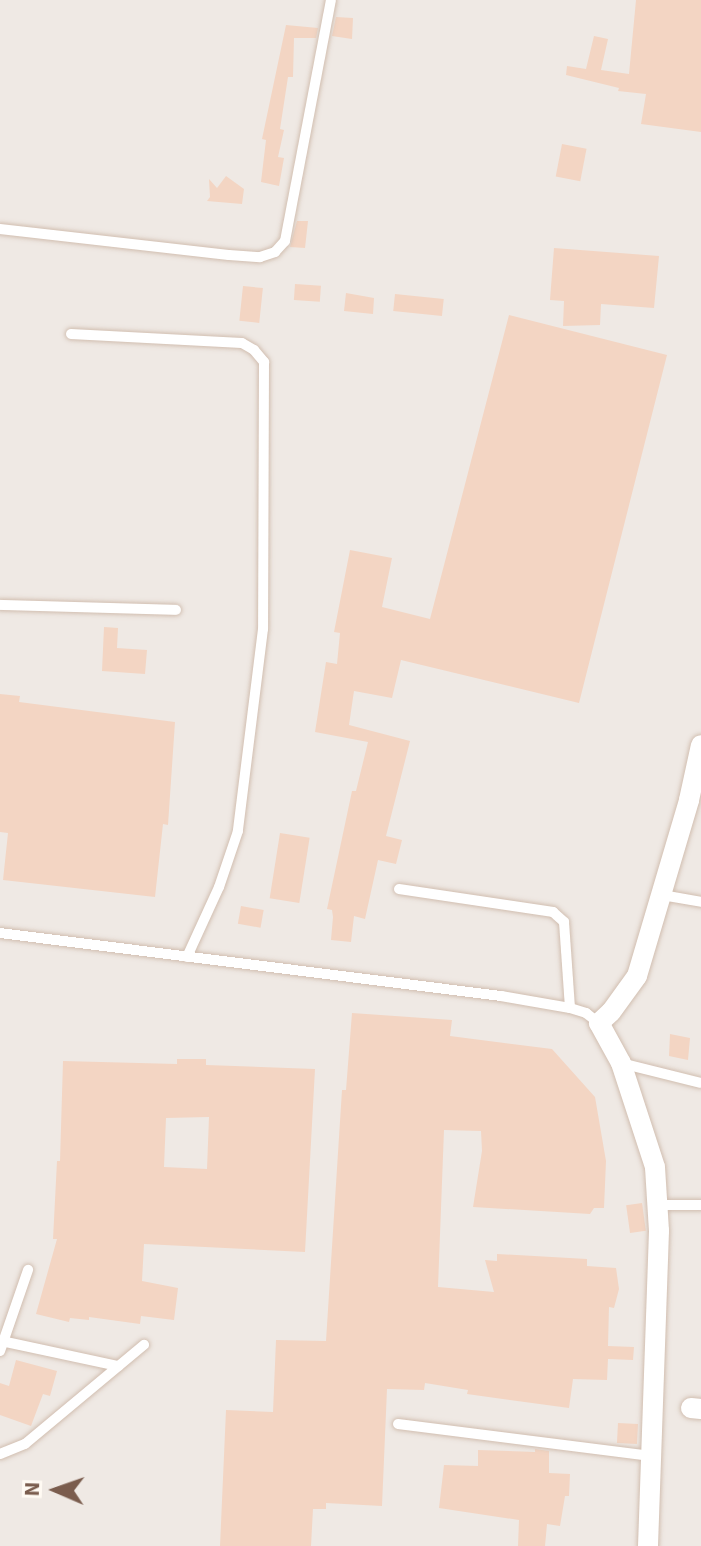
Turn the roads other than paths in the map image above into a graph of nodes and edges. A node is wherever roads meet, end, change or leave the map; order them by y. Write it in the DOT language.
graph roads {
  1 [pos="331,0"];
  2 [pos="0,229"];
  3 [pos="71,334"];
  4 [pos="0,605"];
  5 [pos="176,610"];
  6 [pos="701,745"];
  7 [pos="399,889"];
  8 [pos="662,895"];
  9 [pos="701,902"];
  10 [pos="0,933"];
  11 [pos="187,957"];
  12 [pos="570,1008"];
  13 [pos="599,1023"];
  14 [pos="621,1063"];
  15 [pos="701,1083"];
  16 [pos="658,1205"];
  17 [pos="701,1205"];
  18 [pos="28,1270"];
  19 [pos="144,1345"];
  20 [pos="3,1347"];
  21 [pos="118,1366"];
  22 [pos="398,1424"];
  23 [pos="0,1454"];
  24 [pos="653,1456"];
  25 [pos="648,1546"];
  1 -- 2 [label="lane"];
  3 -- 11 [label="lane"];
  4 -- 5 [label="lane"];
  6 -- 8 [label="street"];
  7 -- 12 [label="lane"];
  8 -- 9 [label="lane"];
  8 -- 13 [label="street"];
  10 -- 11 [label="lane"];
  11 -- 12 [label="lane"];
  12 -- 13 [label="lane"];
  13 -- 14 [label="street"];
  14 -- 15 [label="lane"];
  14 -- 16 [label="street"];
  16 -- 17 [label="lane"];
  16 -- 24 [label="street"];
  18 -- 20 [label="lane"];
  19 -- 21 [label="lane"];
  20 -- 21 [label="lane"];
  21 -- 23 [label="lane"];
  22 -- 24 [label="lane"];
  24 -- 25 [label="street"];
}
